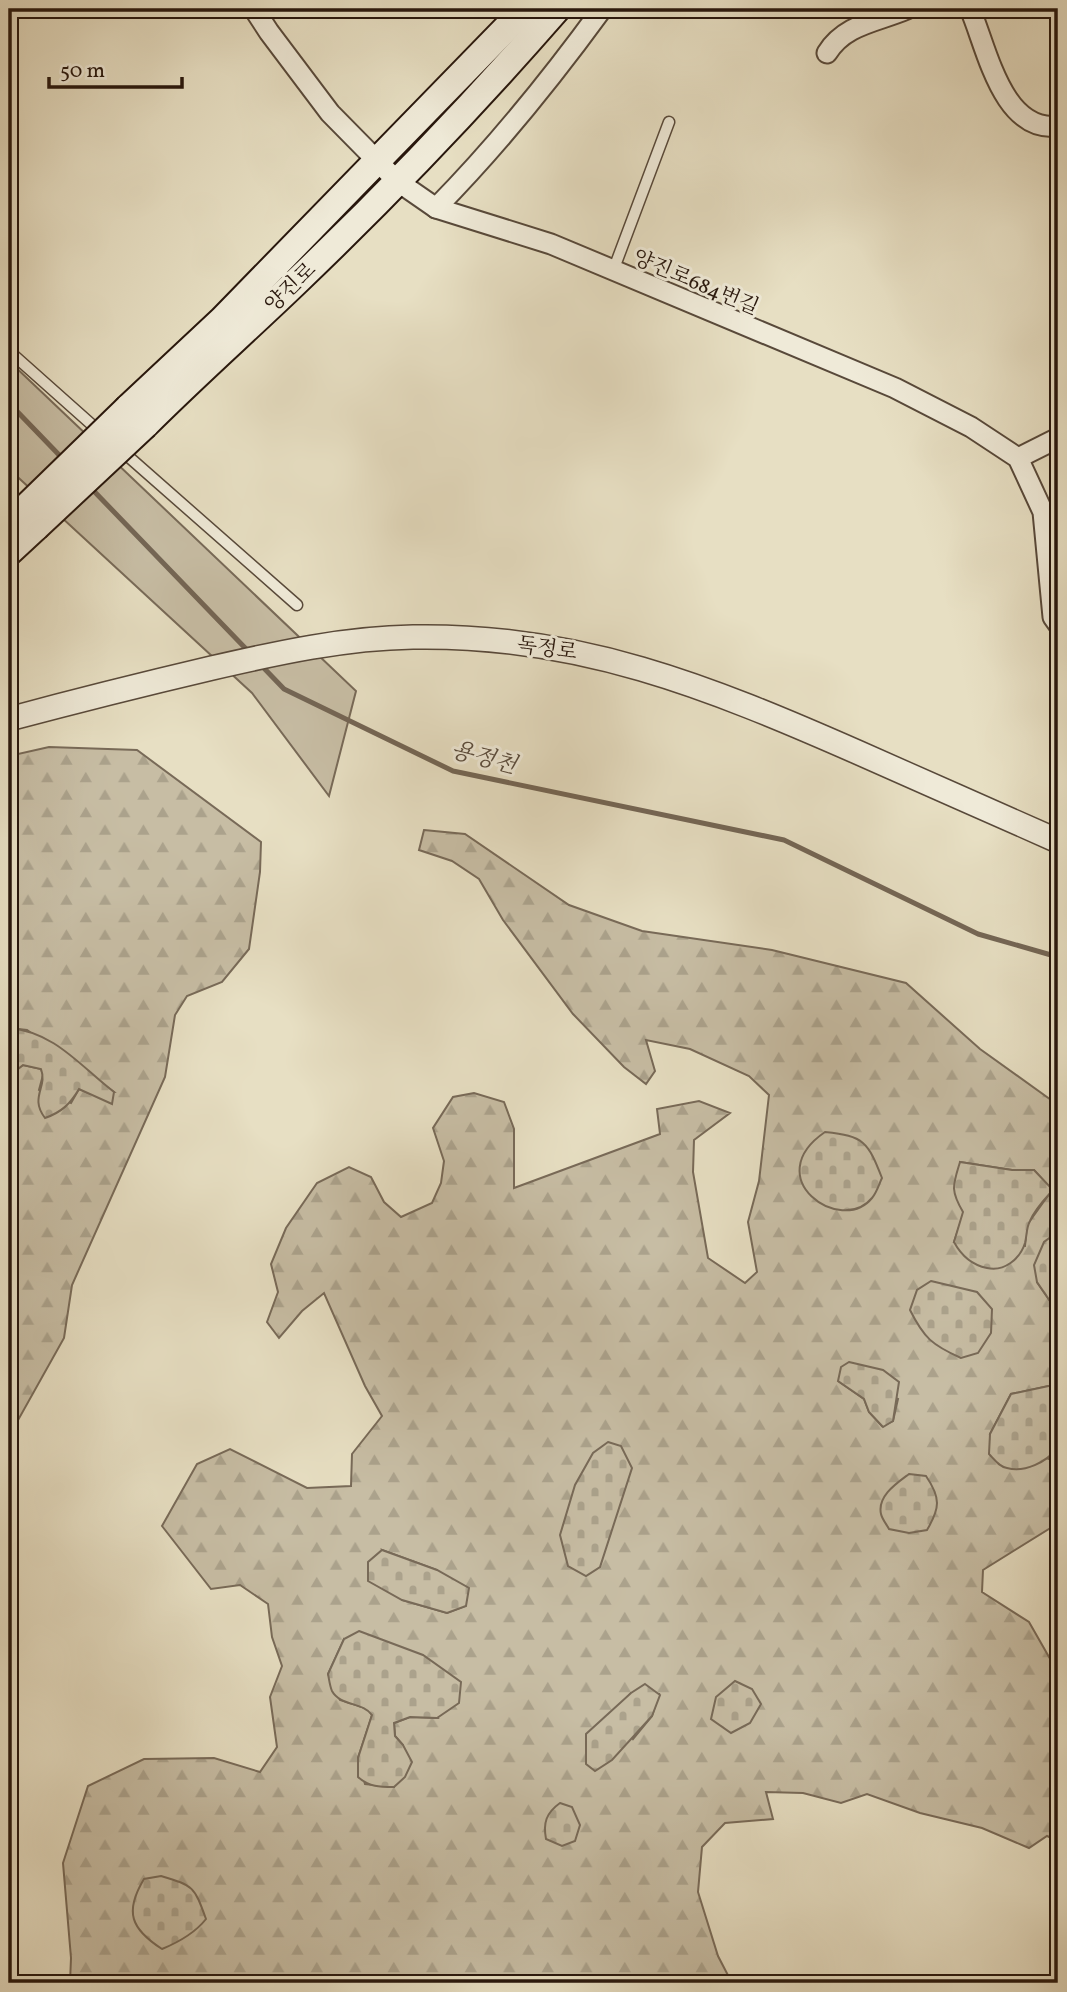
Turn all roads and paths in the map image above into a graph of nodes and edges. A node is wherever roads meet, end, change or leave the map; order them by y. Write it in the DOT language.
graph roads {
  1 [pos="254,9"];
  2 [pos="525,9"];
  3 [pos="557,9"];
  4 [pos="602,9"];
  5 [pos="907,9"];
  6 [pos="970,9"];
  7 [pos="827,53"];
  8 [pos="669,122"];
  9 [pos="1058,126"];
  10 [pos="377,160"];
  11 [pos="397,181"];
  12 [pos="436,208"];
  13 [pos="613,271"];
  14 [pos="9,351"];
  15 [pos="137,417"];
  16 [pos="1058,439"];
  17 [pos="1018,458"];
  18 [pos="22,521"];
  19 [pos="9,552"];
  20 [pos="297,605"];
  21 [pos="1058,624"];
  22 [pos="9,719"];
  23 [pos="1058,841"];
  1 -- 10 [label="street, 양진로684번길"];
  2 -- 10 [label="main road, 양진로"];
  3 -- 11 [label="main road, 양진로"];
  4 -- 12 [label="street"];
  5 -- 7 [label="street"];
  6 -- 9 [label="street"];
  8 -- 13 [label="lane"];
  10 -- 11 [label="street, 양진로684번길"];
  10 -- 15 [label="main road, 양진로"];
  11 -- 12 [label="street, 양진로684번길"];
  11 -- 15 [label="main road, 양진로"];
  12 -- 13 [label="street, 양진로684번길"];
  13 -- 17 [label="street, 양진로684번길"];
  14 -- 20 [label="lane"];
  15 -- 18 [label="main road, 양진로, bridge"];
  16 -- 17 [label="street"];
  17 -- 21 [label="street"];
  18 -- 19 [label="main road, 양진로"];
  22 -- 23 [label="street, 독정로"];
}
